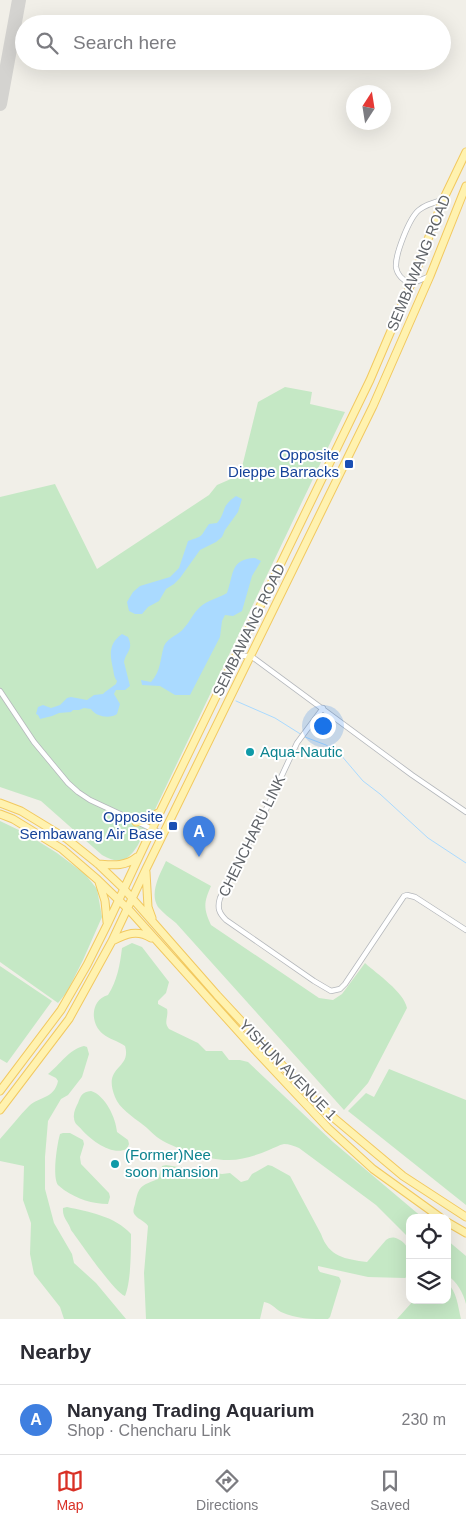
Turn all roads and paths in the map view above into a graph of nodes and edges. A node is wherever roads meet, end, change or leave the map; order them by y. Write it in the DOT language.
graph roads {
  1 [pos="466,152"];
  2 [pos="466,186"];
  3 [pos="444,200"];
  4 [pos="430,276"];
  5 [pos="411,284"];
  6 [pos="236,656"];
  7 [pos="250,656"];
  8 [pos="0,691"];
  9 [pos="323,708"];
  10 [pos="0,803"];
  11 [pos="161,810"];
  12 [pos="466,812"];
  13 [pos="0,814"];
  14 [pos="136,822"];
  15 [pos="152,829"];
  16 [pos="163,834"];
  17 [pos="140,856"];
  18 [pos="98,864"];
  19 [pos="146,869"];
  20 [pos="98,880"];
  21 [pos="124,889"];
  22 [pos="132,898"];
  23 [pos="119,900"];
  24 [pos="128,909"];
  25 [pos="154,923"];
  26 [pos="107,925"];
  27 [pos="466,930"];
  28 [pos="112,941"];
  29 [pos="160,945"];
  30 [pos="0,1091"];
  31 [pos="0,1110"];
  32 [pos="435,1214"];
  33 [pos="466,1217"];
  34 [pos="451,1224"];
  35 [pos="466,1233"];
  1 -- 3 [label="main road, SEMBAWANG ROAD"];
  2 -- 4 [label="main road, SEMBAWANG ROAD"];
  3 -- 5 [label="main road, SEMBAWANG ROAD"];
  3 -- 5 [label="street"];
  4 -- 5 [label="street"];
  4 -- 7 [label="main road, SEMBAWANG ROAD"];
  5 -- 6 [label="main road, SEMBAWANG ROAD"];
  6 -- 7 [label="street"];
  6 -- 11 [label="main road, SEMBAWANG ROAD"];
  7 -- 9 [label="street"];
  7 -- 16 [label="main road, SEMBAWANG ROAD"];
  8 -- 14 [label="street"];
  9 -- 12 [label="street"];
  9 -- 27 [label="street, CHENCHARU LINK"];
  10 -- 18 [label="main road, YISHUN AVENUE 1"];
  11 -- 14 [label="main road"];
  11 -- 15 [label="main road, SEMBAWANG ROAD"];
  13 -- 20 [label="main road, YISHUN AVENUE 1"];
  14 -- 15 [label="street"];
  15 -- 16 [label="street"];
  15 -- 17 [label="main road, SEMBAWANG ROAD"];
  16 -- 19 [label="main road, SEMBAWANG ROAD"];
  17 -- 18 [label="main road"];
  17 -- 21 [label="main road, SEMBAWANG ROAD"];
  18 -- 21 [label="main road, YISHUN AVENUE 1"];
  19 -- 22 [label="main road, SEMBAWANG ROAD"];
  19 -- 25 [label="main road"];
  20 -- 23 [label="main road, YISHUN AVENUE 1"];
  20 -- 26 [label="main road"];
  21 -- 22 [label="main road, YISHUN AVENUE 1"];
  21 -- 23 [label="main road, SEMBAWANG ROAD"];
  22 -- 24 [label="main road, SEMBAWANG ROAD"];
  22 -- 25 [label="main road, YISHUN AVENUE 1"];
  23 -- 24 [label="main road, YISHUN AVENUE 1"];
  23 -- 26 [label="main road, SEMBAWANG ROAD"];
  24 -- 28 [label="main road, SEMBAWANG ROAD"];
  24 -- 29 [label="main road, YISHUN AVENUE 1"];
  25 -- 33 [label="main road, YISHUN AVENUE 1"];
  26 -- 30 [label="main road, SEMBAWANG ROAD"];
  28 -- 29 [label="main road"];
  28 -- 31 [label="main road, SEMBAWANG ROAD"];
  29 -- 32 [label="main road, YISHUN AVENUE 1"];
  34 -- 35 [label="main road"];
}
